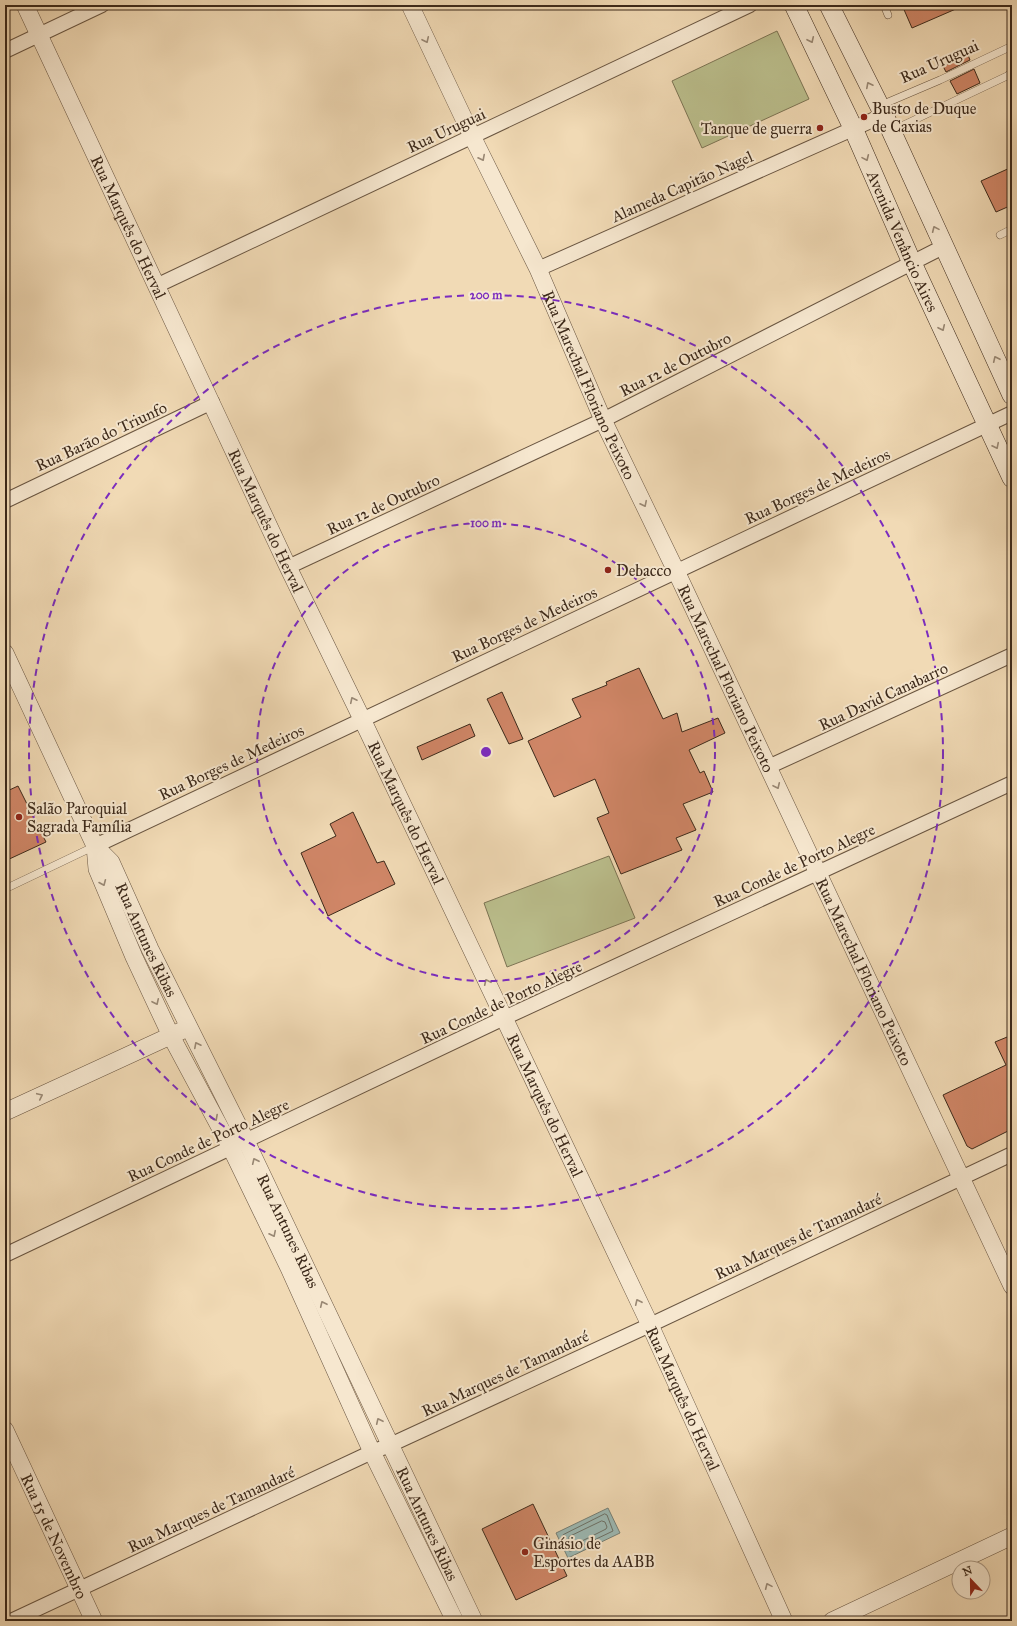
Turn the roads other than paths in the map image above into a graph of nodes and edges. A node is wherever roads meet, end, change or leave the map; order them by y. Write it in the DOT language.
graph roads {
  1 [pos="25,5"];
  2 [pos="102,5"];
  3 [pos="410,5"];
  4 [pos="750,5"];
  5 [pos="794,5"];
  6 [pos="829,5"];
  7 [pos="884,5"];
  8 [pos="888,15"];
  9 [pos="39,35"];
  10 [pos="1012,46"];
  11 [pos="5,50"];
  12 [pos="1012,72"];
  13 [pos="885,117"];
  14 [pos="853,128"];
  15 [pos="472,136"];
  16 [pos="1012,229"];
  17 [pos="1000,235"];
  18 [pos="943,247"];
  19 [pos="912,263"];
  20 [pos="538,269"];
  21 [pos="156,286"];
  22 [pos="1012,395"];
  23 [pos="212,402"];
  24 [pos="1012,413"];
  25 [pos="603,420"];
  26 [pos="986,425"];
  27 [pos="1012,478"];
  28 [pos="5,501"];
  29 [pos="288,567"];
  30 [pos="676,571"];
  31 [pos="5,653"];
  32 [pos="1012,655"];
  33 [pos="362,719"];
  34 [pos="768,767"];
  35 [pos="1012,783"];
  36 [pos="95,846"];
  37 [pos="818,873"];
  38 [pos="5,889"];
  39 [pos="150,949"];
  40 [pos="134,956"];
  41 [pos="504,1018"];
  42 [pos="189,1028"];
  43 [pos="171,1036"];
  44 [pos="5,1112"];
  45 [pos="238,1145"];
  46 [pos="1012,1154"];
  47 [pos="961,1177"];
  48 [pos="5,1254"];
  49 [pos="296,1265"];
  50 [pos="1012,1286"];
  51 [pos="650,1325"];
  52 [pos="5,1430"];
  53 [pos="390,1445"];
  54 [pos="372,1452"];
  55 [pos="1012,1536"];
  56 [pos="450,1569"];
  57 [pos="434,1577"];
  58 [pos="79,1589"];
  59 [pos="11,1621"];
  60 [pos="94,1621"];
  61 [pos="455,1621"];
  62 [pos="474,1621"];
  63 [pos="784,1621"];
  64 [pos="832,1621"];
  1 -- 9 [label="street, Rua Marquês do Herval"];
  2 -- 9 [label="street"];
  3 -- 15 [label="street, Rua Marechal Floriano Peixoto, one-way"];
  4 -- 15 [label="street, Rua Uruguai"];
  5 -- 14 [label="main road, Avenida Venâncio Aires, one-way"];
  13 -- 6 [label="main road, one-way"];
  7 -- 8 [label="lane"];
  9 -- 11 [label="street"];
  9 -- 21 [label="street, Rua Marquês do Herval"];
  10 -- 13 [label="lane, Rua Uruguai"];
  12 -- 13 [label="lane"];
  13 -- 14 [label="street, Alameda Capitão Nagel"];
  18 -- 13 [label="main road, one-way"];
  14 -- 19 [label="main road, Avenida Venâncio Aires, one-way"];
  14 -- 20 [label="street, Alameda Capitão Nagel"];
  15 -- 20 [label="street, Rua Marechal Floriano Peixoto, one-way"];
  15 -- 21 [label="street, Rua Uruguai"];
  16 -- 17 [label="lane"];
  18 -- 19 [label="street, Rua 12 de Outubro"];
  22 -- 18 [label="main road, one-way"];
  19 -- 25 [label="street, Rua 12 de Outubro"];
  19 -- 26 [label="main road, Avenida Venâncio Aires, one-way"];
  20 -- 25 [label="street, Rua Marechal Floriano Peixoto"];
  21 -- 23 [label="street, Rua Marquês do Herval"];
  23 -- 28 [label="street, Rua Barão do Triunfo"];
  23 -- 29 [label="street, Rua Marquês do Herval"];
  24 -- 26 [label="street, Rua Borges de Medeiros"];
  25 -- 29 [label="street, Rua 12 de Outubro"];
  25 -- 30 [label="street, Rua Marechal Floriano Peixoto, one-way"];
  26 -- 27 [label="main road, Avenida Venâncio Aires, one-way"];
  26 -- 30 [label="street, Rua Borges de Medeiros"];
  33 -- 29 [label="street, Rua Marquês do Herval, one-way"];
  30 -- 33 [label="street, Rua Borges de Medeiros"];
  30 -- 34 [label="street, Rua Marechal Floriano Peixoto"];
  31 -- 36 [label="street, Rua Antunes Ribas"];
  32 -- 34 [label="street, Rua David Canabarro"];
  33 -- 36 [label="street, Rua Borges de Medeiros"];
  41 -- 33 [label="street, Rua Marquês do Herval, one-way"];
  34 -- 37 [label="street, Rua Marechal Floriano Peixoto, one-way"];
  35 -- 37 [label="street, Rua Conde de Porto Alegre"];
  36 -- 38 [label="lane"];
  36 -- 39 [label="street, Rua Antunes Ribas"];
  36 -- 40 [label="street, Rua Antunes Ribas, one-way"];
  37 -- 41 [label="street, Rua Conde de Porto Alegre"];
  37 -- 47 [label="street, Rua Marechal Floriano Peixoto"];
  39 -- 40 [label="street"];
  39 -- 42 [label="street, Rua Antunes Ribas"];
  40 -- 43 [label="street, Rua Antunes Ribas, one-way"];
  41 -- 45 [label="street, Rua Conde de Porto Alegre"];
  51 -- 41 [label="street, Rua Marquês do Herval, one-way"];
  42 -- 43 [label="street"];
  45 -- 42 [label="street, Rua Antunes Ribas, one-way"];
  44 -- 43 [label="street, one-way"];
  43 -- 45 [label="street, Rua Antunes Ribas, one-way"];
  45 -- 48 [label="street, Rua Conde de Porto Alegre"];
  45 -- 49 [label="street, Rua Antunes Ribas"];
  46 -- 47 [label="street, Rua Marques de Tamandaré"];
  47 -- 50 [label="street, Rua Marechal Floriano Peixoto"];
  47 -- 51 [label="street, Rua Marques de Tamandaré"];
  53 -- 49 [label="street, Rua Antunes Ribas, one-way"];
  49 -- 54 [label="street, Rua Antunes Ribas"];
  51 -- 53 [label="street, Rua Marques de Tamandaré"];
  63 -- 51 [label="street, Rua Marquês do Herval, one-way"];
  52 -- 58 [label="street, Rua 15 de Novembro"];
  53 -- 54 [label="street, Rua Marques de Tamandaré"];
  53 -- 56 [label="street, Rua Antunes Ribas"];
  54 -- 57 [label="street, Rua Antunes Ribas"];
  54 -- 58 [label="street, Rua Marques de Tamandaré"];
  55 -- 64 [label="street"];
  56 -- 57 [label="street"];
  56 -- 62 [label="street, Rua Antunes Ribas"];
  57 -- 61 [label="street, Rua Antunes Ribas"];
  58 -- 59 [label="street, Rua Marques de Tamandaré"];
  58 -- 60 [label="street, Rua 15 de Novembro"];
}
